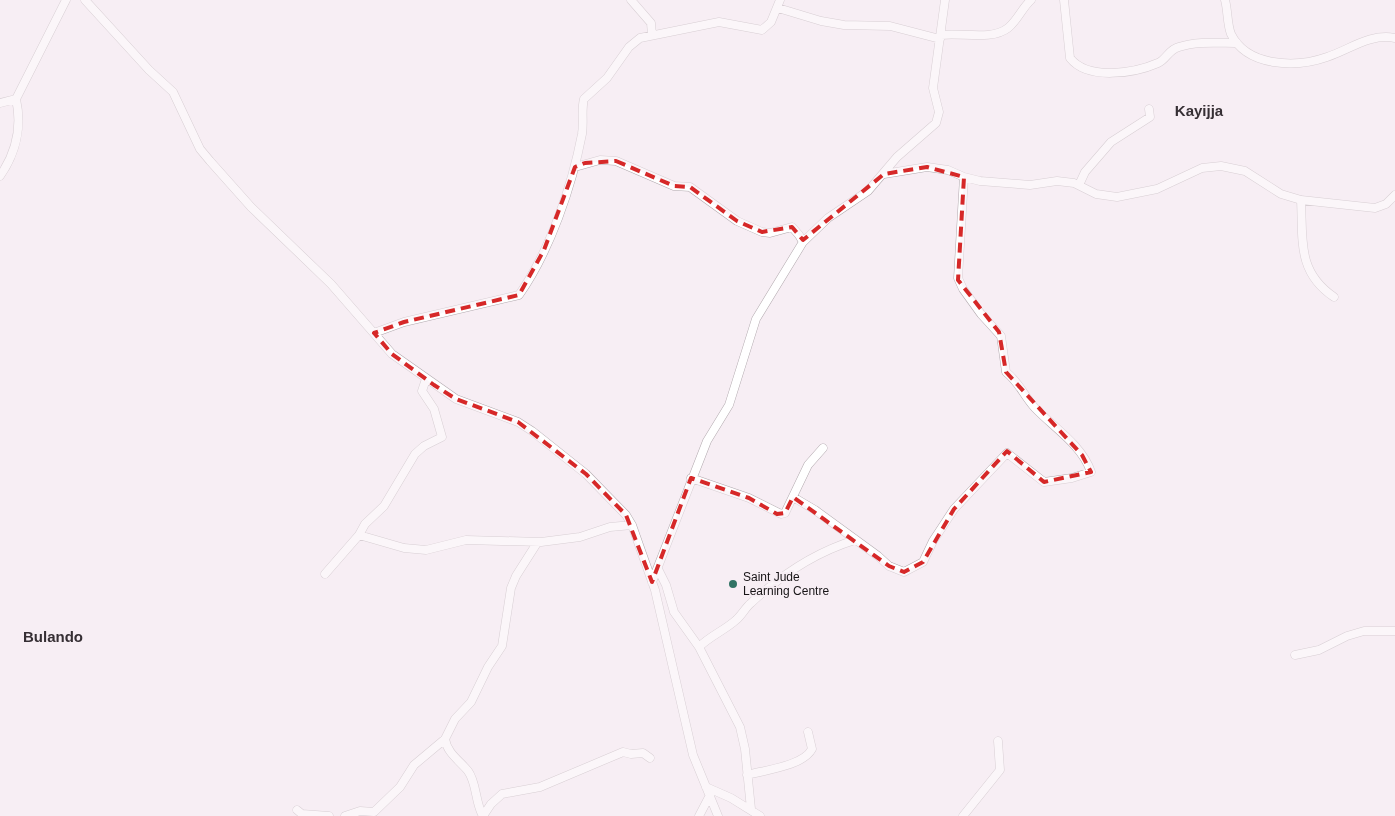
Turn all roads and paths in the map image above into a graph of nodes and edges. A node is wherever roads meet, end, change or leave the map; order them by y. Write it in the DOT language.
graph roads {
  1 [pos="66,0"];
  2 [pos="85,0"];
  3 [pos="631,0"];
  4 [pos="945,0"];
  5 [pos="1031,0"];
  6 [pos="1064,0"];
  7 [pos="1225,0"];
  8 [pos="779,4"];
  9 [pos="652,35"];
  10 [pos="941,37"];
  11 [pos="1395,38"];
  12 [pos="1237,43"];
  13 [pos="16,99"];
  14 [pos="0,103"];
  15 [pos="1149,109"];
  16 [pos="575,167"];
  17 [pos="884,174"];
  18 [pos="0,176"];
  19 [pos="964,177"];
  20 [pos="1079,186"];
  21 [pos="1395,195"];
  22 [pos="1301,200"];
  23 [pos="803,242"];
  24 [pos="1334,297"];
  25 [pos="374,333"];
  26 [pos="426,379"];
  27 [pos="823,448"];
  28 [pos="691,478"];
  29 [pos="793,497"];
  30 [pos="632,525"];
  31 [pos="359,535"];
  32 [pos="855,540"];
  33 [pos="537,543"];
  34 [pos="658,569"];
  35 [pos="325,574"];
  36 [pos="652,582"];
  37 [pos="1395,631"];
  38 [pos="699,646"];
  39 [pos="1296,655"];
  40 [pos="808,732"];
  41 [pos="445,739"];
  42 [pos="998,741"];
  43 [pos="650,758"];
  44 [pos="747,774"];
  45 [pos="706,787"];
  46 [pos="710,795"];
  47 [pos="750,809"];
  48 [pos="297,810"];
  49 [pos="329,816"];
  50 [pos="345,816"];
  51 [pos="483,816"];
  52 [pos="699,816"];
  53 [pos="718,816"];
  54 [pos="760,816"];
  55 [pos="963,816"];
  1 -- 13 [label="street"];
  2 -- 25 [label="street"];
  3 -- 9 [label="street"];
  4 -- 10 [label="street"];
  5 -- 10 [label="street"];
  6 -- 12 [label="street"];
  7 -- 12 [label="street"];
  8 -- 9 [label="street"];
  8 -- 10 [label="street"];
  9 -- 16 [label="street"];
  10 -- 17 [label="street"];
  11 -- 12 [label="street"];
  13 -- 14 [label="street"];
  13 -- 18 [label="street"];
  15 -- 20 [label="street"];
  16 -- 23 [label="street"];
  16 -- 25 [label="street"];
  17 -- 19 [label="street"];
  17 -- 23 [label="street"];
  19 -- 20 [label="street"];
  19 -- 32 [label="street"];
  20 -- 22 [label="street"];
  21 -- 22 [label="street"];
  22 -- 24 [label="street"];
  23 -- 28 [label="street"];
  25 -- 26 [label="street"];
  26 -- 30 [label="street"];
  26 -- 31 [label="street"];
  27 -- 29 [label="street"];
  28 -- 29 [label="street"];
  28 -- 34 [label="street"];
  29 -- 32 [label="street"];
  30 -- 33 [label="street"];
  30 -- 36 [label="street"];
  31 -- 33 [label="street"];
  31 -- 35 [label="street"];
  32 -- 38 [label="street"];
  33 -- 41 [label="street"];
  34 -- 36 [label="street"];
  34 -- 38 [label="street"];
  36 -- 45 [label="street"];
  37 -- 39 [label="street"];
  38 -- 44 [label="street"];
  40 -- 44 [label="street"];
  41 -- 50 [label="street"];
  41 -- 51 [label="street"];
  42 -- 55 [label="street"];
  43 -- 51 [label="street"];
  44 -- 47 [label="street"];
  45 -- 46 [label="street"];
  45 -- 47 [label="street"];
  46 -- 52 [label="street"];
  46 -- 53 [label="street"];
  47 -- 54 [label="street"];
  48 -- 49 [label="street"];
}
